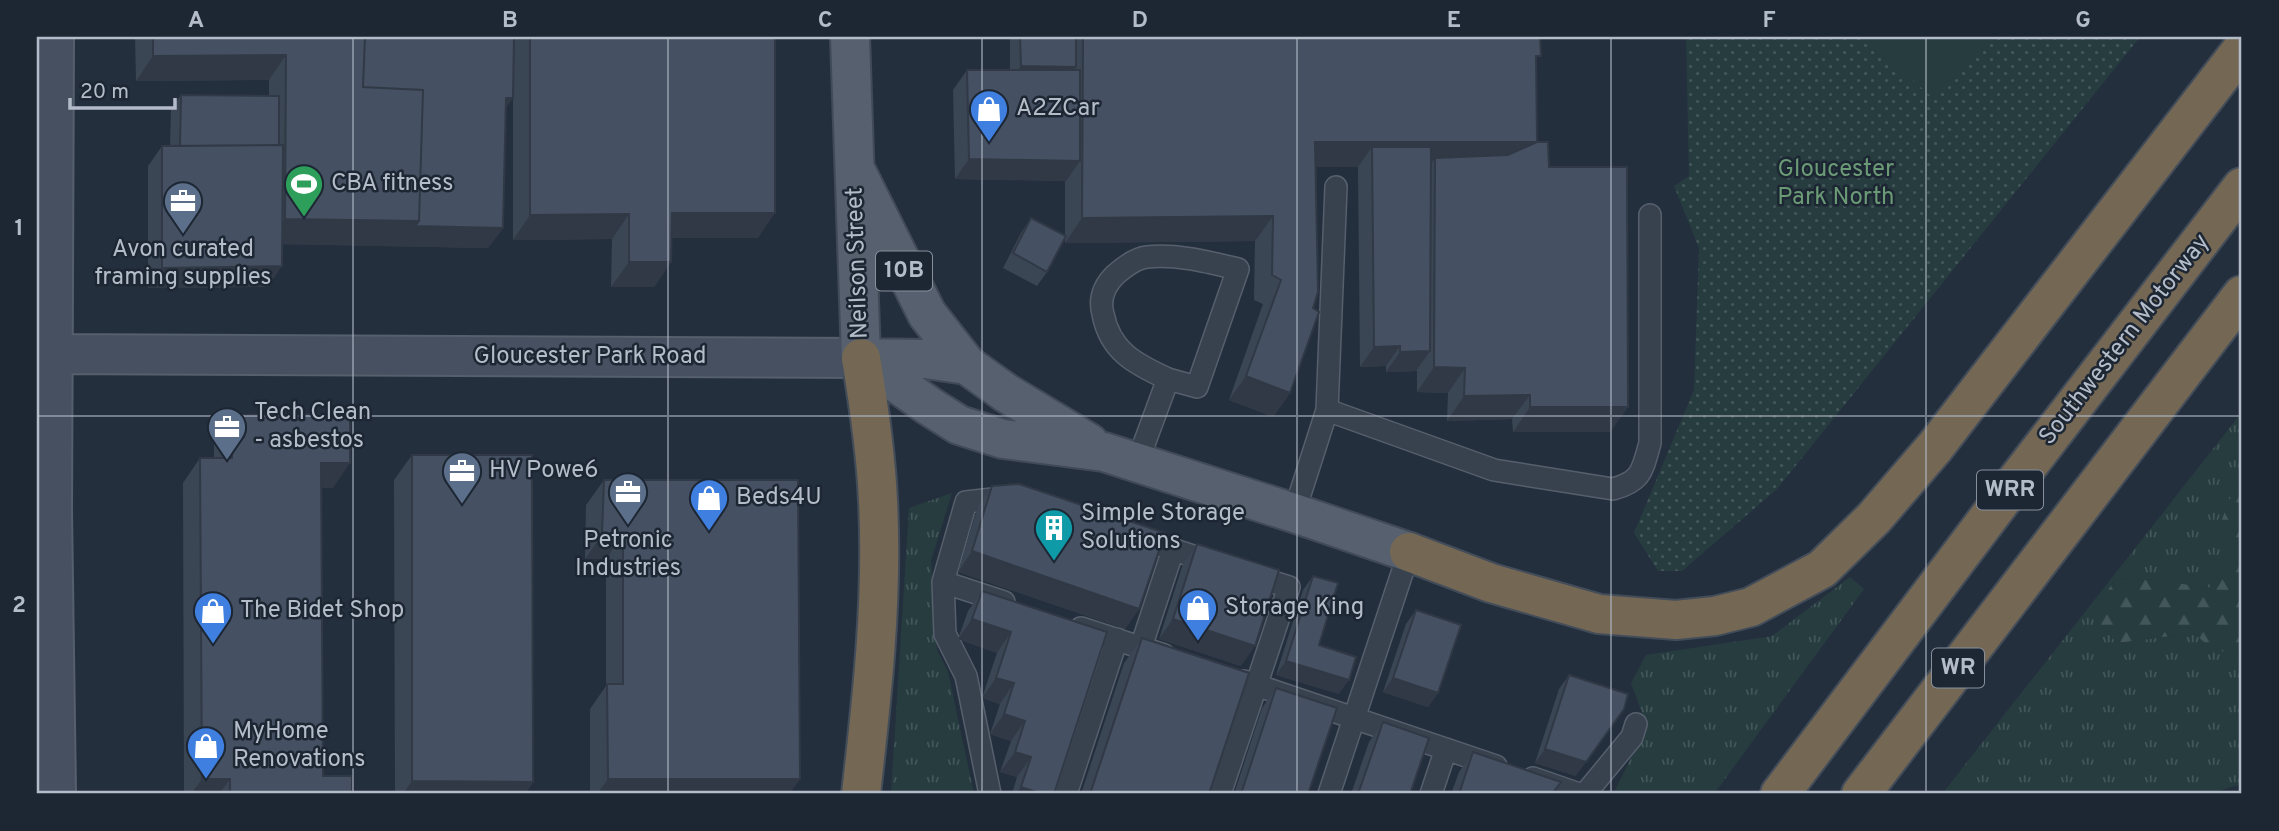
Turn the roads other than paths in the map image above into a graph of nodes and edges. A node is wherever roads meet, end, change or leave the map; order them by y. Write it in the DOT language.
graph roads {
  1 [pos="54,37"];
  2 [pos="850,37"];
  3 [pos="2242,49"];
  4 [pos="855,169"];
  5 [pos="1336,187"];
  6 [pos="2242,187"];
  7 [pos="1650,215"];
  8 [pos="2242,295"];
  9 [pos="52,354"];
  10 [pos="861,358"];
  11 [pos="967,365"];
  12 [pos="1168,379"];
  13 [pos="1327,410"];
  14 [pos="1120,458"];
  15 [pos="1035,505"];
  16 [pos="1294,513"];
  17 [pos="1110,529"];
  18 [pos="2055,541"];
  19 [pos="1173,550"];
  20 [pos="1409,552"];
  21 [pos="943,582"];
  22 [pos="1017,607"];
  23 [pos="1067,623"];
  24 [pos="1116,639"];
  25 [pos="1140,647"];
  26 [pos="1179,660"];
  27 [pos="1230,677"];
  28 [pos="1256,685"];
  29 [pos="1355,717"];
  30 [pos="1636,724"];
  31 [pos="1446,748"];
  32 [pos="56,794"];
  33 [pos="861,794"];
  34 [pos="990,794"];
  35 [pos="1066,794"];
  36 [pos="1220,794"];
  37 [pos="1329,794"];
  38 [pos="1430,794"];
  39 [pos="1579,794"];
  40 [pos="1585,794"];
  41 [pos="1780,794"];
  42 [pos="1861,794"];
  1 -- 9 [label="street"];
  2 -- 4 [label="main road, Neilson Street / 10B"];
  3 -- 20 [label="highway"];
  4 -- 10 [label="main road, Neilson Street / 10B"];
  4 -- 11 [label="main road, Neilson Street / 10B"];
  5 -- 13 [label="lane"];
  6 -- 41 [label="highway, Southwestern Motorway / WRR"];
  7 -- 13 [label="lane"];
  8 -- 18 [label="highway, WRR"];
  9 -- 10 [label="street, Gloucester Park Road"];
  9 -- 32 [label="street"];
  10 -- 11 [label="main road"];
  10 -- 14 [label="main road"];
  10 -- 33 [label="highway"];
  11 -- 14 [label="main road"];
  12 -- 12 [label="lane"];
  12 -- 14 [label="lane"];
  13 -- 16 [label="lane"];
  14 -- 16 [label="main road"];
  15 -- 21 [label="lane"];
  16 -- 20 [label="main road"];
  17 -- 19 [label="lane"];
  18 -- 42 [label="highway, WR"];
  19 -- 25 [label="lane"];
  19 -- 28 [label="lane"];
  20 -- 29 [label="lane"];
  21 -- 22 [label="lane"];
  21 -- 34 [label="lane"];
  23 -- 24 [label="lane"];
  24 -- 25 [label="lane"];
  24 -- 35 [label="lane"];
  25 -- 26 [label="lane"];
  27 -- 28 [label="lane"];
  28 -- 29 [label="lane"];
  28 -- 36 [label="lane"];
  29 -- 31 [label="lane"];
  29 -- 37 [label="lane"];
  30 -- 40 [label="lane"];
  31 -- 38 [label="lane"];
  31 -- 39 [label="lane"];
}
